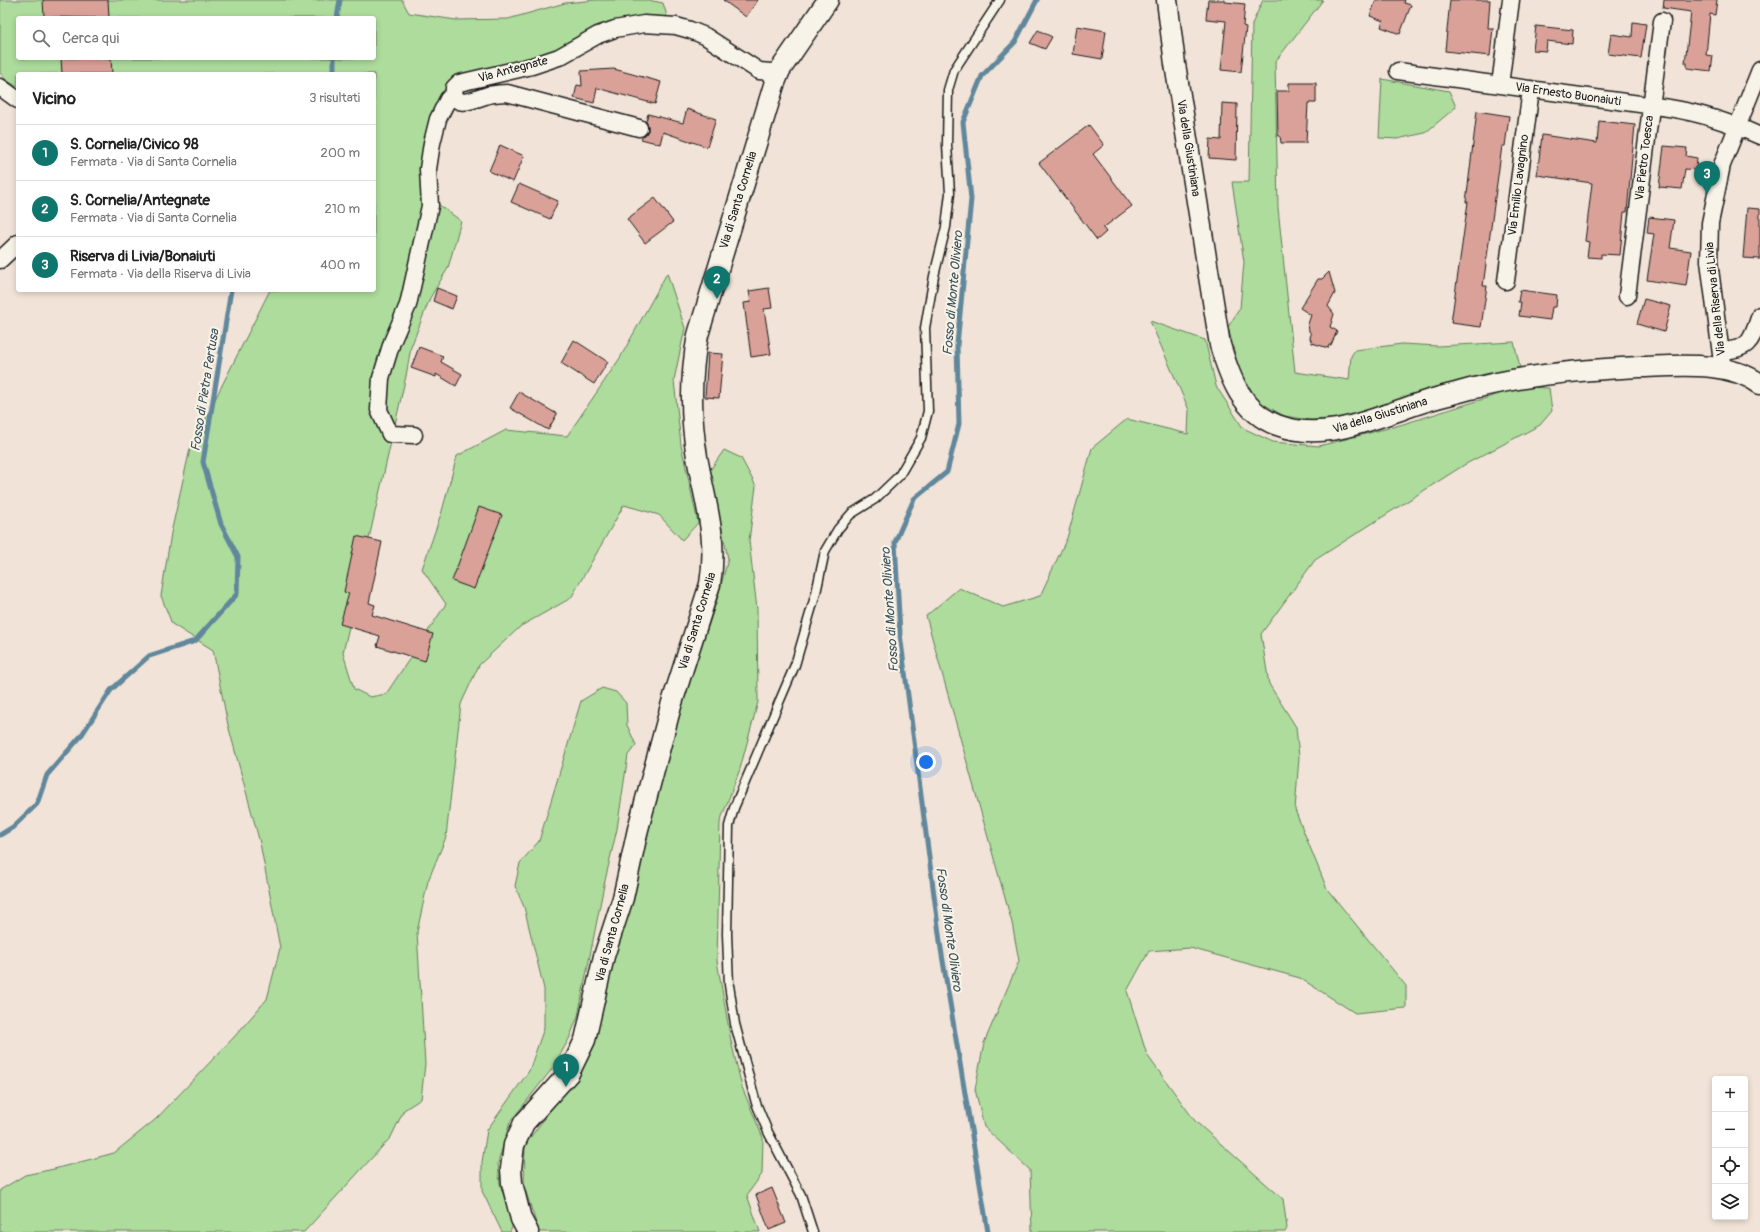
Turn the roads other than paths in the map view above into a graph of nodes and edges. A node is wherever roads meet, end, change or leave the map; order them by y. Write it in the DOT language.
graph roads {
  1 [pos="828,0"];
  2 [pos="1000,0"];
  3 [pos="1511,0"];
  4 [pos="1169,3"];
  5 [pos="1662,21"];
  6 [pos="780,70"];
  7 [pos="1760,70"];
  8 [pos="1398,71"];
  9 [pos="1500,85"];
  10 [pos="0,87"];
  11 [pos="1531,89"];
  12 [pos="455,95"];
  13 [pos="16,99"];
  14 [pos="1651,106"];
  15 [pos="1737,126"];
  16 [pos="639,128"];
  17 [pos="1760,136"];
  18 [pos="16,245"];
  19 [pos="0,260"];
  20 [pos="1506,281"];
  21 [pos="1628,296"];
  22 [pos="1760,315"];
  23 [pos="1722,360"];
  24 [pos="1760,384"];
  25 [pos="414,435"];
  26 [pos="528,1232"];
  27 [pos="813,1232"];
  1 -- 6 [label="street, Via di Santa Cornelia"];
  2 -- 27 [label="lane"];
  3 -- 9 [label="street"];
  4 -- 23 [label="street, Via della Giustiniana"];
  5 -- 14 [label="street, Via Pietro Toesca"];
  6 -- 12 [label="street, Via Antegnate"];
  6 -- 26 [label="street, Via di Santa Cornelia"];
  7 -- 15 [label="street, Via della Riserva di Livia"];
  8 -- 9 [label="street, Via Ernesto Buonaiuti"];
  9 -- 11 [label="street, Via Ernesto Buonaiuti"];
  10 -- 13 [label="street"];
  11 -- 14 [label="street, Via Ernesto Buonaiuti"];
  11 -- 20 [label="street, Via Emilio Lavagnino"];
  12 -- 16 [label="street, Via Antegnate"];
  12 -- 25 [label="street"];
  14 -- 15 [label="street, Via Ernesto Buonaiuti"];
  14 -- 21 [label="street, Via Pietro Toesca"];
  15 -- 17 [label="street, Via Ernesto Buonaiuti"];
  15 -- 23 [label="street, Via della Riserva di Livia"];
  18 -- 19 [label="street"];
  22 -- 23 [label="street"];
  23 -- 24 [label="street, Via della Giustiniana"];
}
